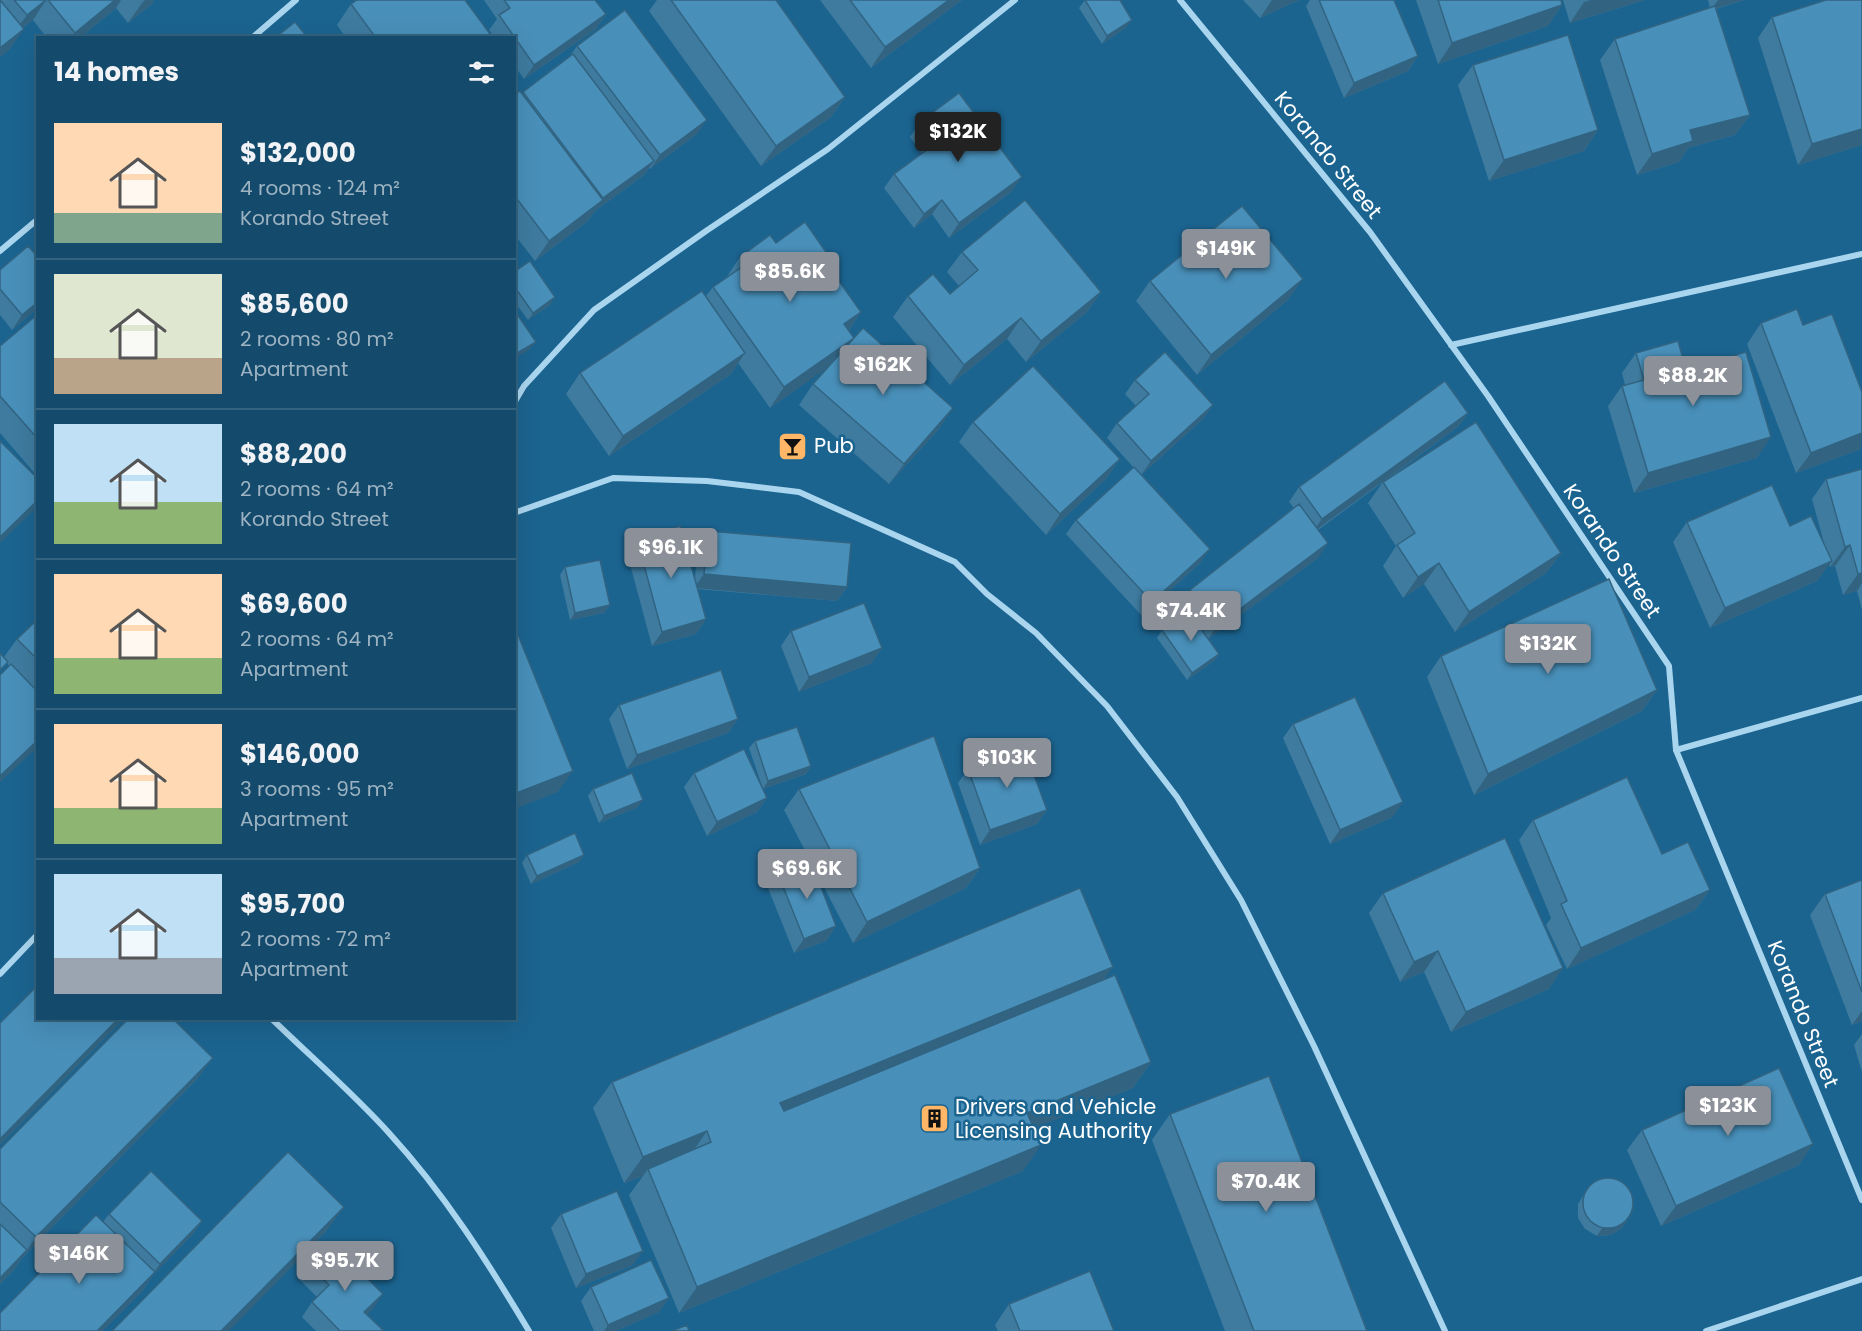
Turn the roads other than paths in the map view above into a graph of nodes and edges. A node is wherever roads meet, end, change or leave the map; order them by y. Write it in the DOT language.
graph roads {
  1 [pos="297,0"];
  2 [pos="1015,0"];
  3 [pos="1180,0"];
  4 [pos="254,36"];
  5 [pos="36,221"];
  6 [pos="0,251"];
  7 [pos="1862,254"];
  8 [pos="1451,345"];
  9 [pos="516,400"];
  10 [pos="516,512"];
  11 [pos="1862,698"];
  12 [pos="1676,750"];
  13 [pos="36,936"];
  14 [pos="0,974"];
  15 [pos="273,1020"];
  16 [pos="1862,1200"];
  17 [pos="1862,1279"];
  18 [pos="529,1331"];
  19 [pos="1445,1331"];
  20 [pos="1707,1331"];
  1 -- 4 [label="street"];
  2 -- 9 [label="street"];
  3 -- 8 [label="street, Korando Street"];
  5 -- 6 [label="street"];
  7 -- 8 [label="street"];
  8 -- 12 [label="street, Korando Street"];
  10 -- 19 [label="street"];
  11 -- 12 [label="street"];
  12 -- 16 [label="street, Korando Street"];
  13 -- 14 [label="street"];
  15 -- 18 [label="street"];
  17 -- 20 [label="street"];
}
